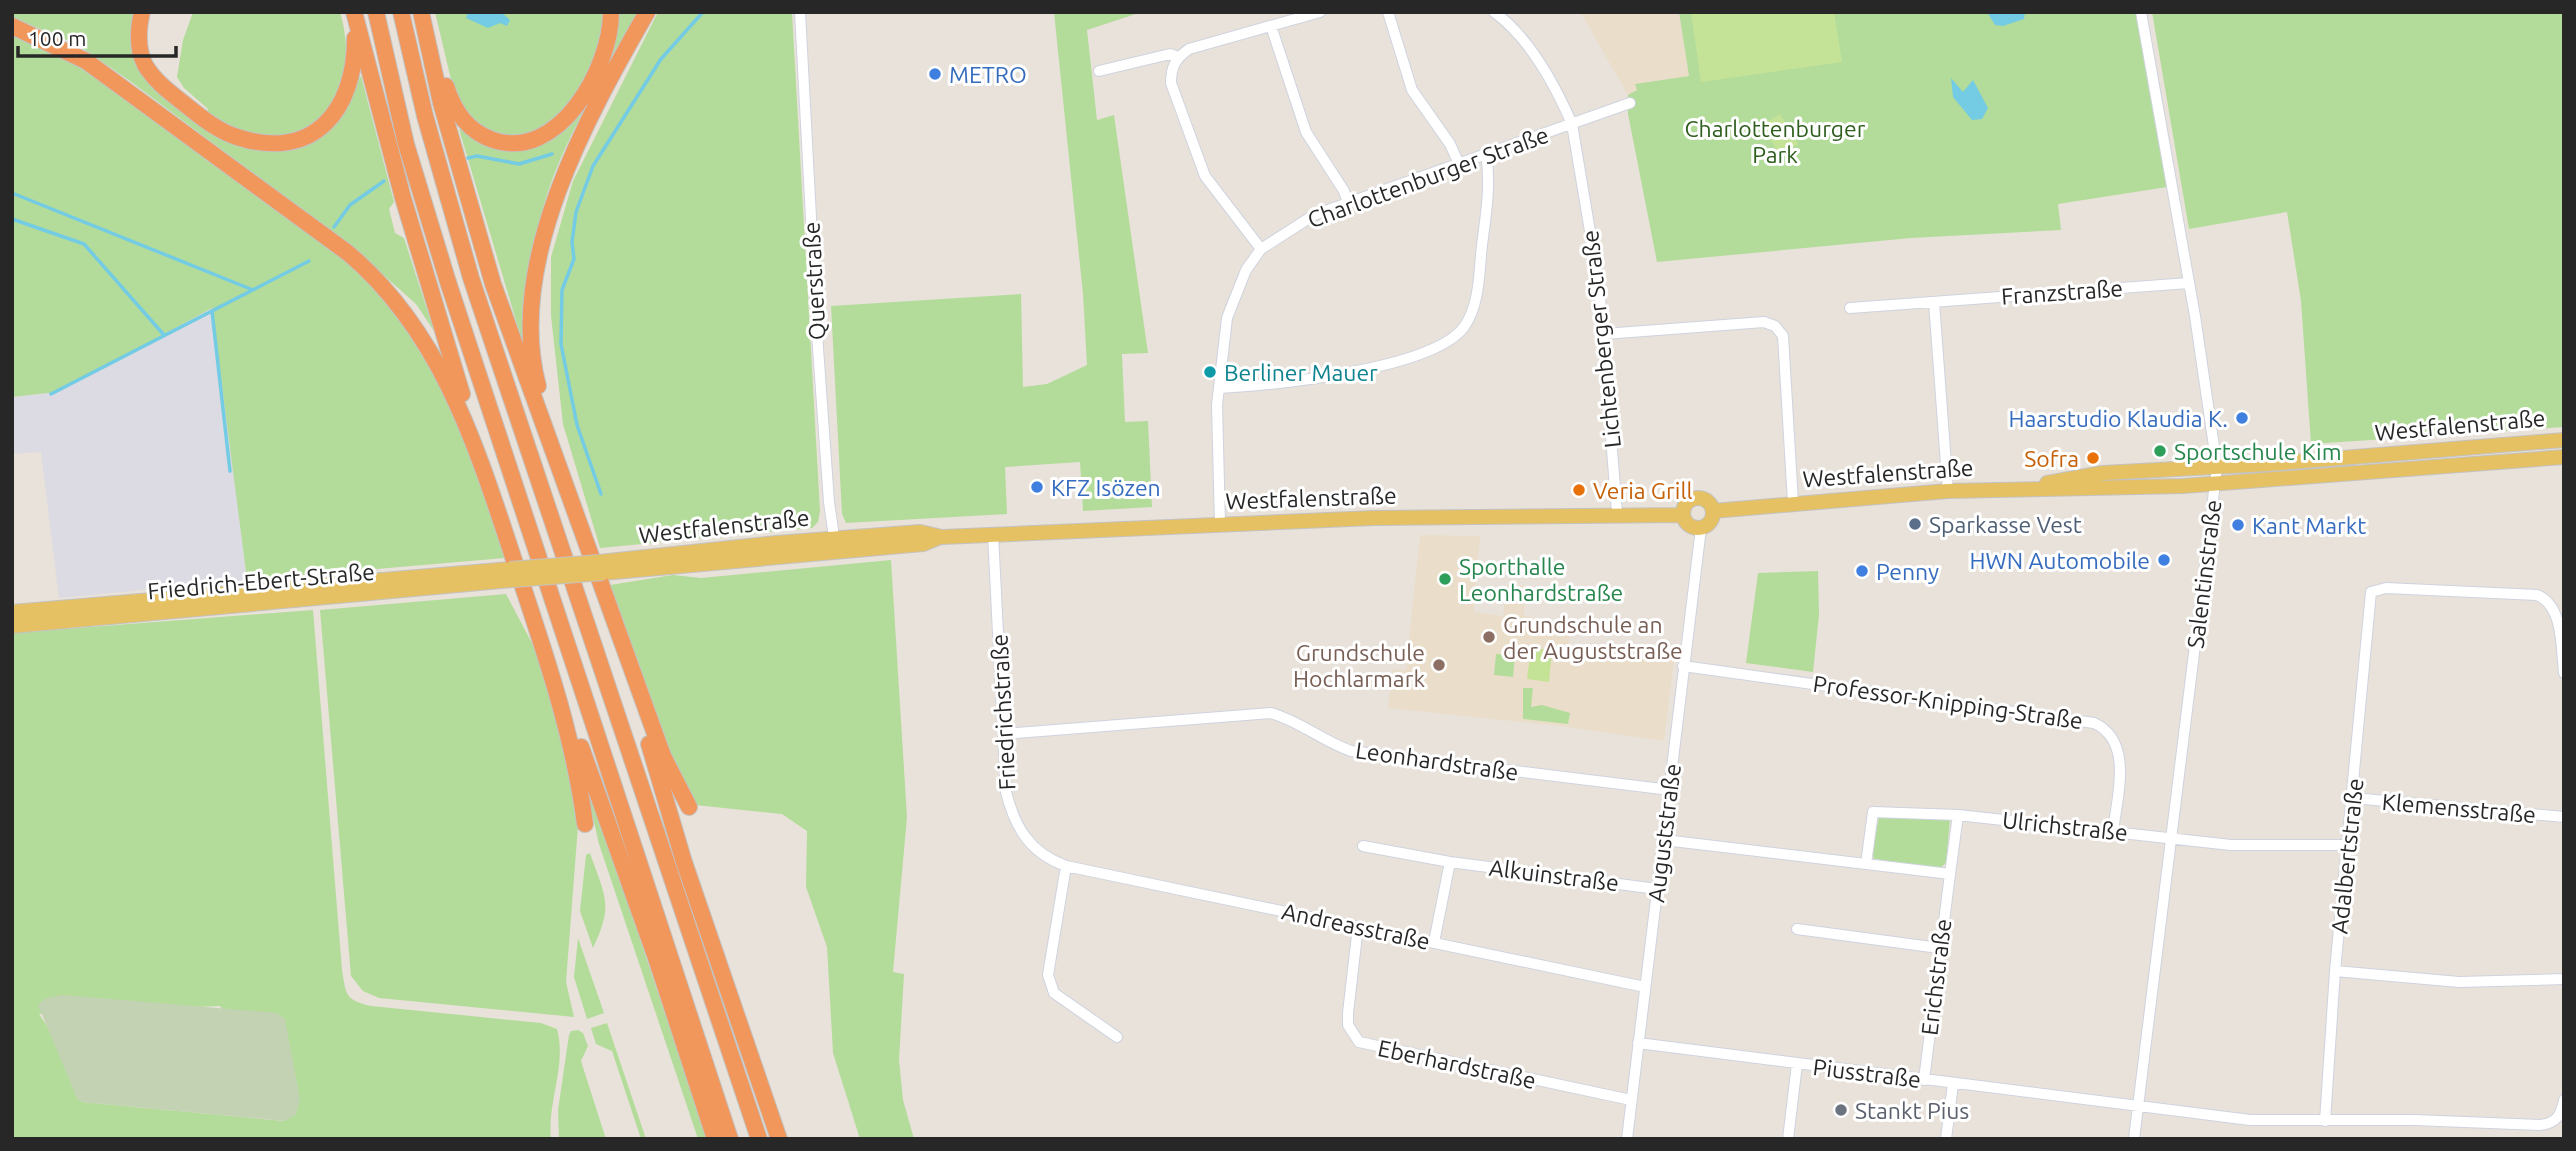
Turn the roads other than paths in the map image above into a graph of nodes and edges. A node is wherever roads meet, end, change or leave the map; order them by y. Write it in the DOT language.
graph roads {
  1 [pos="142,12"];
  2 [pos="376,12"];
  3 [pos="401,12"];
  4 [pos="422,12"];
  5 [pos="611,12"];
  6 [pos="647,12"];
  7 [pos="800,12"];
  8 [pos="1320,12"];
  9 [pos="1388,12"];
  10 [pos="1494,12"];
  11 [pos="2141,12"];
  12 [pos="354,14"];
  13 [pos="12,26"];
  14 [pos="1272,26"];
  15 [pos="1178,57"];
  16 [pos="1099,71"];
  17 [pos="1630,103"];
  18 [pos="1572,124"];
  19 [pos="1486,154"];
  20 [pos="1459,164"];
  21 [pos="1348,203"];
  22 [pos="1261,249"];
  23 [pos="2189,283"];
  24 [pos="1934,302"];
  25 [pos="1850,308"];
  26 [pos="1604,334"];
  27 [pos="1219,388"];
  28 [pos="2564,440"];
  29 [pos="2564,457"];
  30 [pos="2217,467"];
  31 [pos="562,473"];
  32 [pos="2215,484"];
  33 [pos="2025,487"];
  34 [pos="1948,491"];
  35 [pos="1793,503"];
  36 [pos="497,510"];
  37 [pos="1713,512"];
  38 [pos="1617,513"];
  39 [pos="1683,515"];
  40 [pos="1220,524"];
  41 [pos="1701,528"];
  42 [pos="993,534"];
  43 [pos="835,544"];
  44 [pos="512,575"];
  45 [pos="12,612"];
  46 [pos="12,626"];
  47 [pos="615,628"];
  48 [pos="539,637"];
  49 [pos="1683,666"];
  50 [pos="2564,673"];
  51 [pos="1003,734"];
  52 [pos="1670,790"];
  53 [pos="2353,798"];
  54 [pos="689,807"];
  55 [pos="1958,815"];
  56 [pos="2564,817"];
  57 [pos="585,824"];
  58 [pos="2113,831"];
  59 [pos="2172,838"];
  60 [pos="1664,840"];
  61 [pos="2348,845"];
  62 [pos="1363,846"];
  63 [pos="1450,862"];
  64 [pos="1866,863"];
  65 [pos="1066,866"];
  66 [pos="1950,874"];
  67 [pos="1657,889"];
  68 [pos="1357,926"];
  69 [pos="1797,929"];
  70 [pos="1434,942"];
  71 [pos="1938,948"];
  72 [pos="2335,971"];
  73 [pos="2564,979"];
  74 [pos="1645,987"];
  75 [pos="1117,1037"];
  76 [pos="1638,1043"];
  77 [pos="1797,1064"];
  78 [pos="1924,1080"];
  79 [pos="1953,1084"];
  80 [pos="1631,1100"];
  81 [pos="2564,1100"];
  82 [pos="2138,1108"];
  83 [pos="2325,1121"];
  84 [pos="715,1139"];
  85 [pos="730,1139"];
  86 [pos="760,1139"];
  87 [pos="779,1139"];
  88 [pos="1627,1139"];
  89 [pos="1788,1139"];
  90 [pos="1946,1139"];
  91 [pos="2134,1139"];
  1 -- 12 [label="highway"];
  2 -- 85 [label="highway"];
  3 -- 86 [label="highway"];
  4 -- 5 [label="highway"];
  4 -- 31 [label="highway"];
  6 -- 31 [label="highway"];
  7 -- 43 [label="street, Querstraße"];
  8 -- 14 [label="street"];
  9 -- 20 [label="street"];
  10 -- 18 [label="street, Lichtenberger Straße"];
  11 -- 23 [label="street, Salentinstraße"];
  12 -- 36 [label="highway"];
  13 -- 36 [label="highway"];
  14 -- 15 [label="street"];
  14 -- 21 [label="street"];
  15 -- 16 [label="street"];
  15 -- 22 [label="street"];
  17 -- 18 [label="street, Charlottenburger Straße"];
  18 -- 19 [label="street, Charlottenburger Straße"];
  18 -- 26 [label="street, Lichtenberger Straße"];
  19 -- 20 [label="street, Charlottenburger Straße"];
  19 -- 27 [label="street"];
  20 -- 21 [label="street, Charlottenburger Straße"];
  21 -- 22 [label="street, Charlottenburger Straße"];
  22 -- 27 [label="street, Charlottenburger Straße"];
  23 -- 24 [label="street, Franzstraße"];
  23 -- 30 [label="street, Salentinstraße"];
  24 -- 25 [label="street, Franzstraße"];
  24 -- 34 [label="street"];
  26 -- 35 [label="street"];
  26 -- 38 [label="street, Lichtenberger Straße"];
  27 -- 40 [label="street, Charlottenburger Straße"];
  28 -- 30 [label="main road, Westfalenstraße"];
  29 -- 32 [label="main road, Westfalenstraße"];
  30 -- 32 [label="street, Salentinstraße"];
  30 -- 33 [label="main road, Westfalenstraße"];
  31 -- 47 [label="highway"];
  32 -- 33 [label="main road, Westfalenstraße"];
  32 -- 59 [label="street, Salentinstraße"];
  33 -- 34 [label="main road, Westfalenstraße"];
  34 -- 35 [label="main road, Westfalenstraße"];
  35 -- 37 [label="main road, Westfalenstraße"];
  36 -- 48 [label="highway"];
  37 -- 39 [label="main road, Westfalenstraße"];
  37 -- 41 [label="main road"];
  38 -- 39 [label="main road, Westfalenstraße"];
  38 -- 40 [label="main road, Westfalenstraße"];
  39 -- 41 [label="main road"];
  40 -- 42 [label="main road, Westfalenstraße"];
  41 -- 49 [label="street, Auguststraße"];
  42 -- 43 [label="main road, Westfalenstraße"];
  42 -- 51 [label="street, Friedrichstraße"];
  43 -- 44 [label="main road, Westfalenstraße, bridge"];
  44 -- 45 [label="main road, Friedrich-Ebert-Straße"];
  44 -- 46 [label="main road, Friedrich-Ebert-Straße"];
  47 -- 54 [label="highway"];
  47 -- 87 [label="highway"];
  48 -- 57 [label="highway"];
  48 -- 84 [label="highway"];
  49 -- 52 [label="street, Auguststraße"];
  49 -- 58 [label="street, Professor-Knipping-Straße"];
  50 -- 53 [label="street, Adalbertstraße"];
  51 -- 52 [label="street, Leonhardstraße"];
  51 -- 65 [label="street, Friedrichstraße"];
  52 -- 60 [label="street, Auguststraße"];
  53 -- 56 [label="street, Klemensstraße"];
  53 -- 61 [label="street, Adalbertstraße"];
  55 -- 58 [label="street, Ulrichstraße"];
  55 -- 64 [label="street, Ulrichstraße"];
  55 -- 66 [label="street"];
  58 -- 59 [label="street, Ulrichstraße"];
  59 -- 61 [label="street, Ulrichstraße"];
  59 -- 82 [label="street, Salentinstraße"];
  60 -- 64 [label="street"];
  60 -- 67 [label="street, Auguststraße"];
  61 -- 72 [label="street, Adalbertstraße"];
  62 -- 63 [label="street, Alkuinstraße"];
  63 -- 67 [label="street, Alkuinstraße"];
  63 -- 70 [label="street"];
  64 -- 66 [label="street"];
  65 -- 68 [label="street, Andreasstraße"];
  65 -- 75 [label="street"];
  66 -- 71 [label="street, Erichstraße"];
  67 -- 74 [label="street, Auguststraße"];
  68 -- 70 [label="street, Andreasstraße"];
  68 -- 80 [label="street, Eberhardstraße"];
  69 -- 71 [label="street"];
  70 -- 74 [label="street, Andreasstraße"];
  71 -- 78 [label="street, Erichstraße"];
  72 -- 73 [label="street"];
  72 -- 83 [label="street, Adalbertstraße"];
  74 -- 76 [label="street, Auguststraße"];
  76 -- 77 [label="street, Piusstraße"];
  76 -- 80 [label="street, Auguststraße"];
  77 -- 78 [label="street, Piusstraße"];
  77 -- 89 [label="street"];
  78 -- 79 [label="street, Piusstraße"];
  79 -- 82 [label="street, Piusstraße"];
  79 -- 90 [label="street"];
  80 -- 88 [label="street, Auguststraße"];
  81 -- 83 [label="street, Piusstraße"];
  82 -- 83 [label="street, Piusstraße"];
  82 -- 91 [label="street, Salentinstraße"];
}
